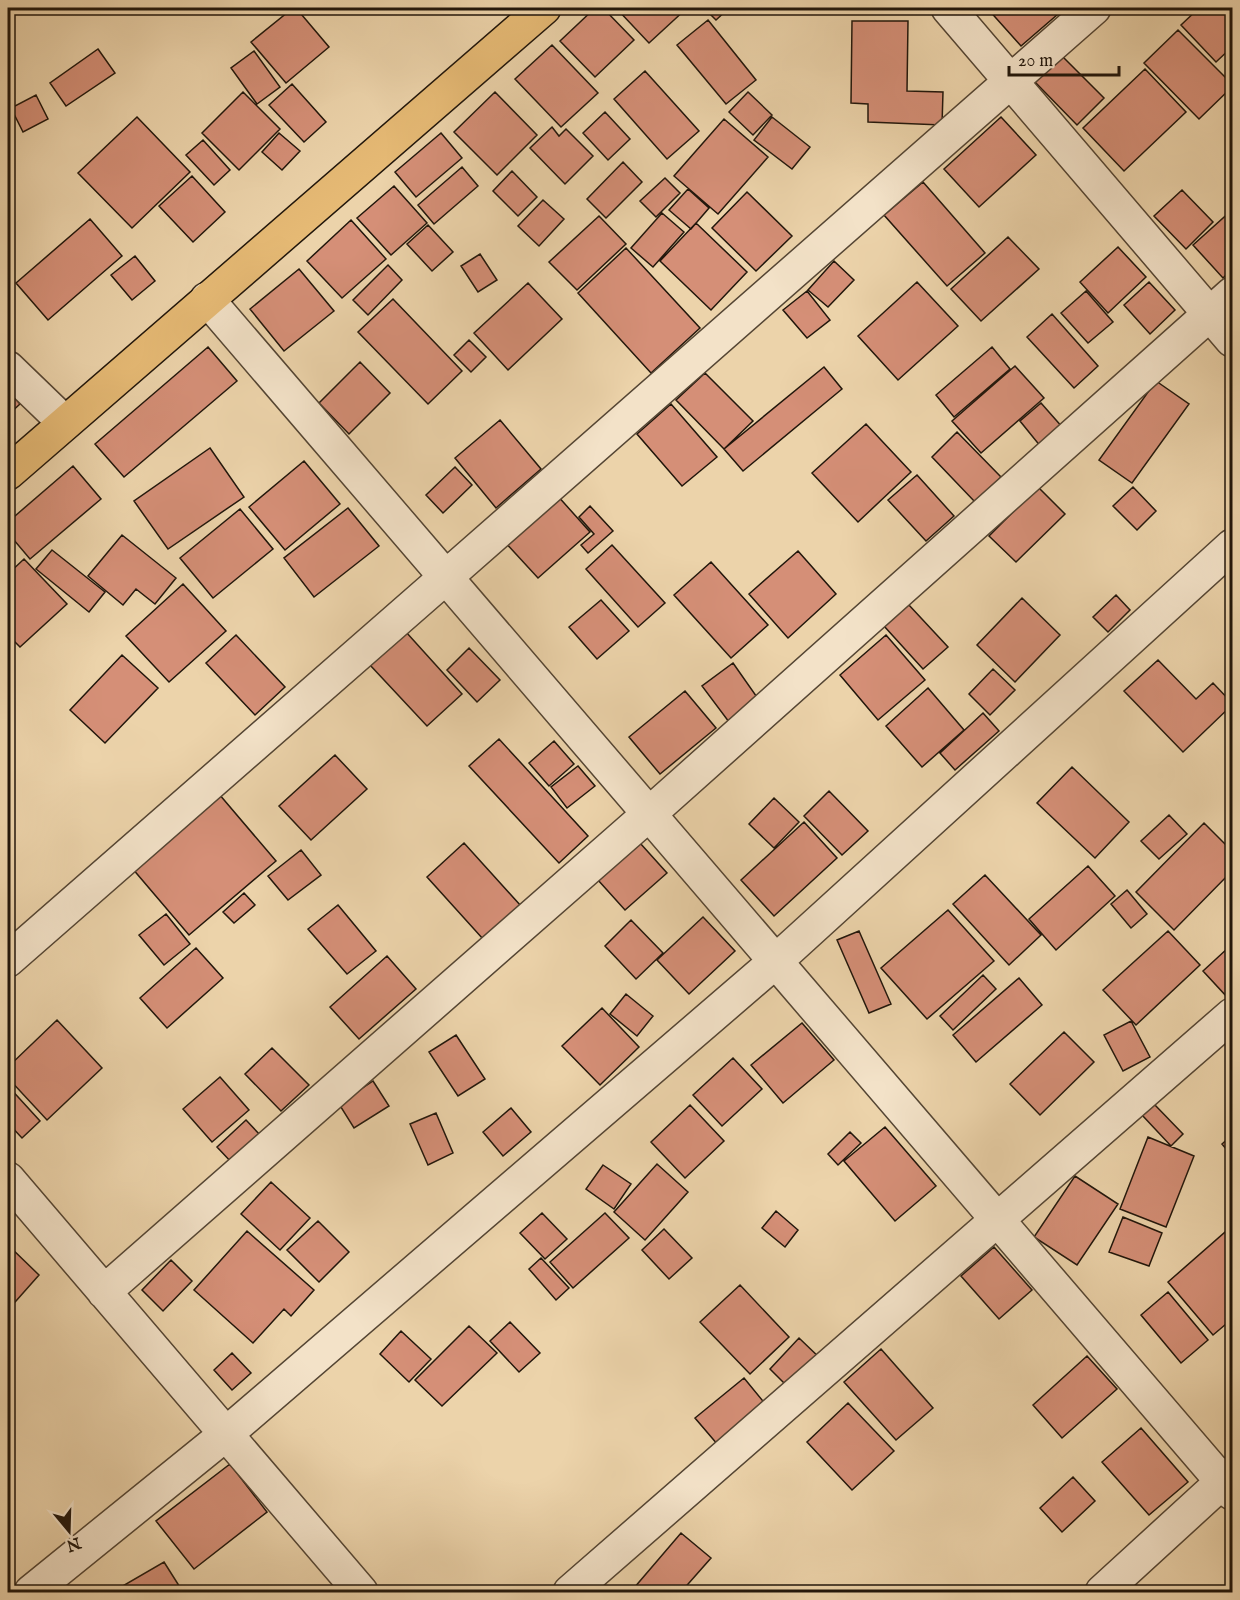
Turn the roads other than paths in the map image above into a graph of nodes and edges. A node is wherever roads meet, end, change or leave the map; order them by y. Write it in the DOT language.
graph roads {
  1 [pos="544,8"];
  2 [pos="948,8"];
  3 [pos="1094,8"];
  4 [pos="1011,81"];
  5 [pos="207,299"];
  6 [pos="1222,304"];
  7 [pos="1233,340"];
  8 [pos="8,368"];
  9 [pos="65,423"];
  10 [pos="8,472"];
  11 [pos="1233,546"];
  12 [pos="446,577"];
  13 [pos="649,813"];
  14 [pos="8,960"];
  15 [pos="776,962"];
  16 [pos="1233,1016"];
  17 [pos="8,1179"];
  18 [pos="998,1220"];
  19 [pos="104,1292"];
  20 [pos="226,1434"];
  21 [pos="1229,1483"];
  22 [pos="31,1593"];
  23 [pos="361,1593"];
  24 [pos="570,1593"];
  25 [pos="1102,1593"];
  1 -- 5 [label="main road"];
  2 -- 4 [label="street"];
  3 -- 4 [label="street"];
  4 -- 6 [label="street"];
  4 -- 12 [label="street"];
  5 -- 9 [label="main road"];
  5 -- 12 [label="street"];
  6 -- 7 [label="street"];
  6 -- 13 [label="street"];
  8 -- 9 [label="street"];
  9 -- 10 [label="main road"];
  11 -- 15 [label="street"];
  12 -- 13 [label="street"];
  12 -- 14 [label="street"];
  13 -- 15 [label="street"];
  13 -- 19 [label="street"];
  15 -- 18 [label="street"];
  15 -- 20 [label="street"];
  16 -- 18 [label="street"];
  17 -- 19 [label="street"];
  18 -- 21 [label="street"];
  18 -- 24 [label="street"];
  19 -- 20 [label="street"];
  20 -- 22 [label="street"];
  20 -- 23 [label="street"];
  21 -- 25 [label="street"];
}
